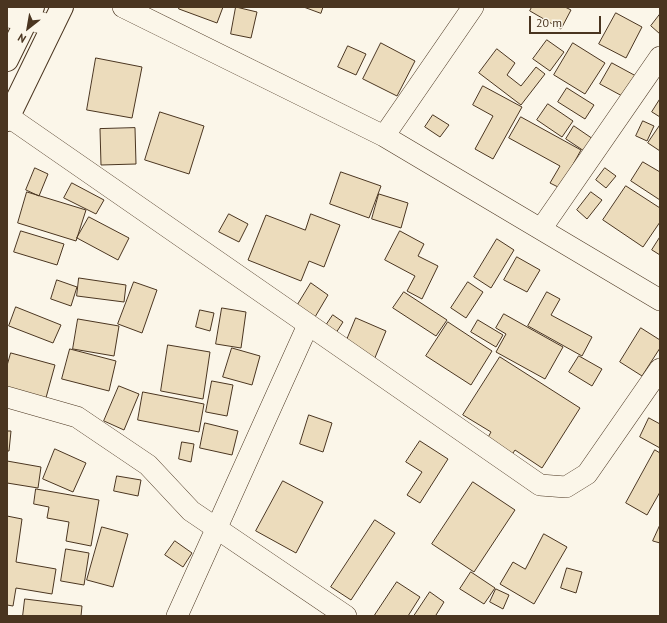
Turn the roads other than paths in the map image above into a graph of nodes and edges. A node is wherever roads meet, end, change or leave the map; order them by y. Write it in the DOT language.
graph roads {
  1 [pos="62,7"];
  2 [pos="123,7"];
  3 [pos="474,7"];
  4 [pos="23,14"];
  5 [pos="53,26"];
  6 [pos="660,57"];
  7 [pos="7,60"];
  8 [pos="8,119"];
  9 [pos="384,136"];
  10 [pos="541,229"];
  11 [pos="660,300"];
  12 [pos="308,325"];
  13 [pos="660,369"];
  14 [pos="7,397"];
  15 [pos="217,529"];
  16 [pos="177,616"];
  17 [pos="346,616"];
  1 -- 5 [label="main road"];
  2 -- 9 [label="street"];
  3 -- 9 [label="street"];
  4 -- 5 [label="street"];
  4 -- 7 [label="main road"];
  5 -- 8 [label="main road"];
  6 -- 10 [label="street"];
  8 -- 12 [label="street"];
  9 -- 10 [label="street"];
  10 -- 11 [label="street"];
  12 -- 13 [label="street"];
  12 -- 15 [label="street"];
  14 -- 15 [label="street"];
  15 -- 16 [label="street"];
  15 -- 17 [label="street"];
}
